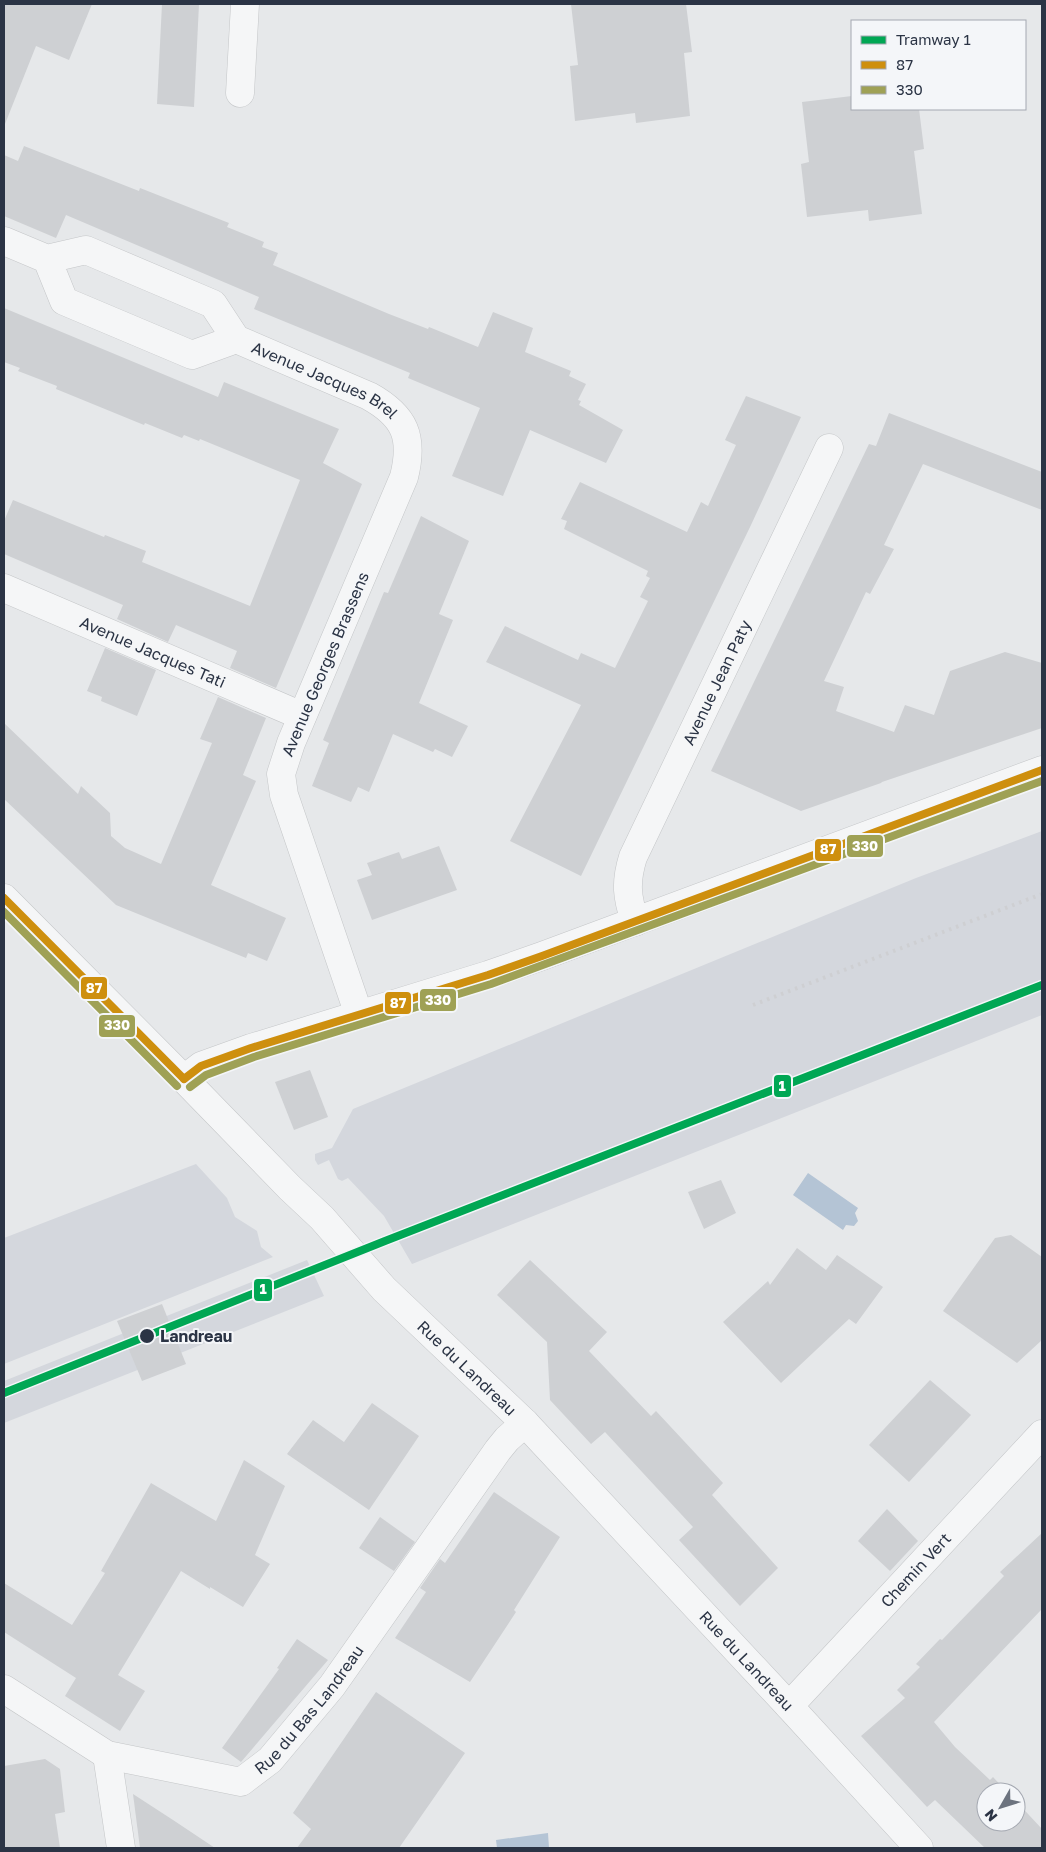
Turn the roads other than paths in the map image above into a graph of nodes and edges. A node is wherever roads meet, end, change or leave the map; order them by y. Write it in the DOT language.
graph roads {
  1 [pos="245,4"];
  2 [pos="240,92"];
  3 [pos="4,241"];
  4 [pos="47,259"];
  5 [pos="236,339"];
  6 [pos="404,430"];
  7 [pos="829,448"];
  8 [pos="4,588"];
  9 [pos="302,716"];
  10 [pos="1042,770"];
  11 [pos="4,898"];
  12 [pos="635,922"];
  13 [pos="359,1014"];
  14 [pos="184,1079"];
  15 [pos="525,1424"];
  16 [pos="1042,1434"];
  17 [pos="4,1689"];
  18 [pos="789,1706"];
  19 [pos="107,1755"];
  20 [pos="121,1848"];
  21 [pos="919,1848"];
  1 -- 2 [label="street"];
  3 -- 4 [label="street"];
  4 -- 5 [label="street, Avenue Jacques Brel"];
  4 -- 5 [label="street, Avenue Jacques Brel"];
  5 -- 6 [label="street, Avenue Jacques Brel"];
  6 -- 9 [label="street, Avenue Georges Brassens"];
  7 -- 12 [label="street, Avenue Jean Paty"];
  8 -- 9 [label="street, Avenue Jacques Tati"];
  9 -- 13 [label="street, Avenue Georges Brassens"];
  10 -- 12 [label="street"];
  11 -- 14 [label="street, Rue du Landreau"];
  12 -- 13 [label="street"];
  13 -- 14 [label="street"];
  14 -- 15 [label="street, Rue du Landreau"];
  15 -- 18 [label="street, Rue du Landreau"];
  15 -- 19 [label="street, Rue du Bas Landreau"];
  16 -- 18 [label="street, Chemin Vert"];
  17 -- 19 [label="street, Rue du Bas Landreau"];
  18 -- 21 [label="street, Rue du Landreau"];
  19 -- 20 [label="street"];
}
